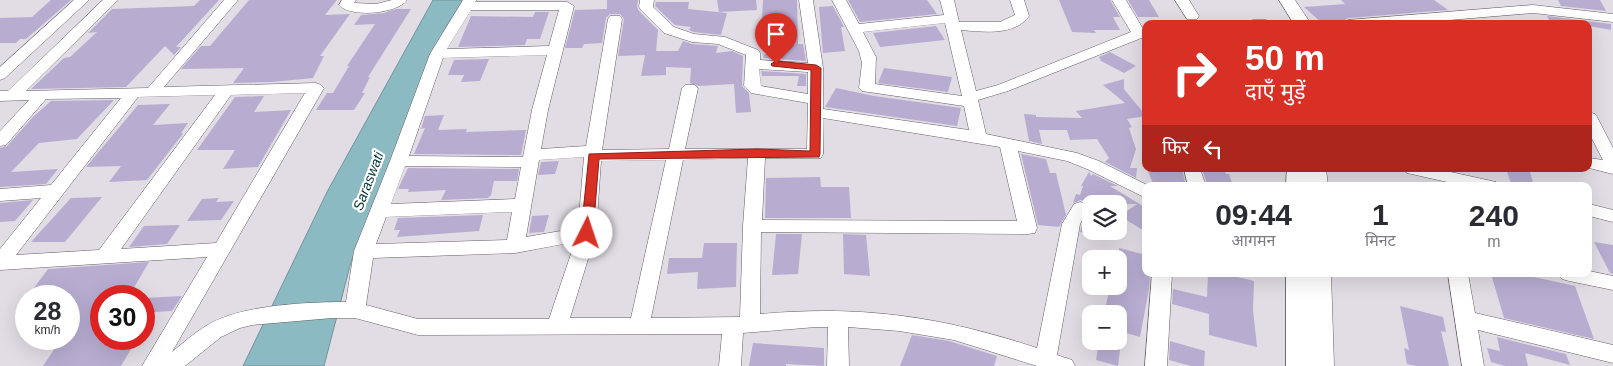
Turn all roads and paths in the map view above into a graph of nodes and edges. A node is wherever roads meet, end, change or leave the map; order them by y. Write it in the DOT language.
graph roads {
  1 [pos="82,0"];
  2 [pos="110,0"];
  3 [pos="230,0"];
  4 [pos="349,0"];
  5 [pos="400,0"];
  6 [pos="647,0"];
  7 [pos="806,0"];
  8 [pos="839,0"];
  9 [pos="947,0"];
  10 [pos="1017,0"];
  11 [pos="1119,0"];
  12 [pos="1182,0"];
  13 [pos="468,3"];
  14 [pos="1285,8"];
  15 [pos="1532,9"];
  16 [pos="1192,16"];
  17 [pos="615,19"];
  18 [pos="1612,19"];
  19 [pos="1298,20"];
  20 [pos="1408,20"];
  21 [pos="1538,20"];
  22 [pos="953,22"];
  23 [pos="854,29"];
  24 [pos="556,50"];
  25 [pos="437,54"];
  26 [pos="752,64"];
  27 [pos="816,68"];
  28 [pos="0,75"];
  29 [pos="690,88"];
  30 [pos="153,91"];
  31 [pos="226,91"];
  32 [pos="134,92"];
  33 [pos="42,95"];
  34 [pos="6,96"];
  35 [pos="970,100"];
  36 [pos="815,106"];
  37 [pos="1592,123"];
  38 [pos="979,137"];
  39 [pos="0,141"];
  40 [pos="1008,144"];
  41 [pos="757,153"];
  42 [pos="594,154"];
  43 [pos="675,155"];
  44 [pos="531,158"];
  45 [pos="399,161"];
  46 [pos="1592,164"];
  47 [pos="1613,164"];
  48 [pos="1613,168"];
  49 [pos="1433,172"];
  50 [pos="1474,182"];
  51 [pos="1142,190"];
  52 [pos="55,191"];
  53 [pos="0,194"];
  54 [pos="522,204"];
  55 [pos="1080,208"];
  56 [pos="379,211"];
  57 [pos="1592,211"];
  58 [pos="1613,216"];
  59 [pos="752,226"];
  60 [pos="587,233"];
  61 [pos="515,246"];
  62 [pos="222,249"];
  63 [pos="364,251"];
  64 [pos="106,255"];
  65 [pos="0,263"];
  66 [pos="1162,277"];
  67 [pos="1298,277"];
  68 [pos="1318,277"];
  69 [pos="1458,277"];
  70 [pos="1582,277"];
  71 [pos="1613,284"];
  72 [pos="355,310"];
  73 [pos="838,318"];
  74 [pos="1465,319"];
  75 [pos="742,325"];
  76 [pos="557,326"];
  77 [pos="639,327"];
  78 [pos="1603,357"];
  79 [pos="1055,363"];
  80 [pos="153,366"];
  81 [pos="170,366"];
  82 [pos="730,366"];
  83 [pos="838,366"];
  84 [pos="1156,366"];
  85 [pos="1299,366"];
  86 [pos="1321,366"];
  87 [pos="1473,366"];
  1 -- 28 [label="street"];
  2 -- 34 [label="street"];
  3 -- 30 [label="street"];
  4 -- 5 [label="street"];
  6 -- 26 [label="street"];
  7 -- 27 [label="street"];
  8 -- 23 [label="street"];
  9 -- 22 [label="street"];
  10 -- 22 [label="street"];
  11 -- 35 [label="street"];
  12 -- 16 [label="street"];
  13 -- 24 [label="street"];
  13 -- 25 [label="street"];
  14 -- 19 [label="street"];
  15 -- 18 [label="street"];
  15 -- 20 [label="street"];
  15 -- 21 [label="street"];
  17 -- 42 [label="street"];
  22 -- 23 [label="street"];
  22 -- 35 [label="street"];
  23 -- 35 [label="street"];
  24 -- 25 [label="street"];
  24 -- 44 [label="street"];
  25 -- 45 [label="street"];
  26 -- 27 [label="street"];
  26 -- 36 [label="street"];
  27 -- 36 [label="street"];
  29 -- 43 [label="street"];
  30 -- 31 [label="street"];
  30 -- 32 [label="street"];
  31 -- 62 [label="street"];
  31 -- 64 [label="street"];
  32 -- 33 [label="street"];
  32 -- 52 [label="street"];
  33 -- 34 [label="street"];
  33 -- 39 [label="street"];
  35 -- 38 [label="street"];
  36 -- 38 [label="street"];
  36 -- 41 [label="street"];
  37 -- 47 [label="street"];
  38 -- 40 [label="street"];
  40 -- 51 [label="street"];
  40 -- 59 [label="street"];
  41 -- 43 [label="street"];
  41 -- 59 [label="street"];
  42 -- 43 [label="street"];
  42 -- 44 [label="street"];
  42 -- 60 [label="street"];
  43 -- 77 [label="street"];
  44 -- 45 [label="street"];
  44 -- 54 [label="street"];
  45 -- 56 [label="street"];
  46 -- 48 [label="street"];
  49 -- 50 [label="street"];
  52 -- 53 [label="street"];
  52 -- 65 [label="street"];
  54 -- 56 [label="street"];
  54 -- 61 [label="street"];
  55 -- 79 [label="street"];
  56 -- 63 [label="street"];
  57 -- 58 [label="street"];
  59 -- 75 [label="street"];
  60 -- 61 [label="street"];
  60 -- 76 [label="street"];
  61 -- 63 [label="street"];
  62 -- 64 [label="street"];
  62 -- 80 [label="street"];
  63 -- 72 [label="street"];
  64 -- 65 [label="street"];
  66 -- 84 [label="street"];
  67 -- 85 [label="street"];
  68 -- 86 [label="street"];
  69 -- 74 [label="street"];
  70 -- 71 [label="street"];
  72 -- 76 [label="street"];
  72 -- 81 [label="street"];
  73 -- 75 [label="street"];
  73 -- 79 [label="street"];
  73 -- 83 [label="street"];
  74 -- 78 [label="street"];
  74 -- 87 [label="street"];
  75 -- 77 [label="street"];
  75 -- 82 [label="street"];
  76 -- 77 [label="street"];
}
